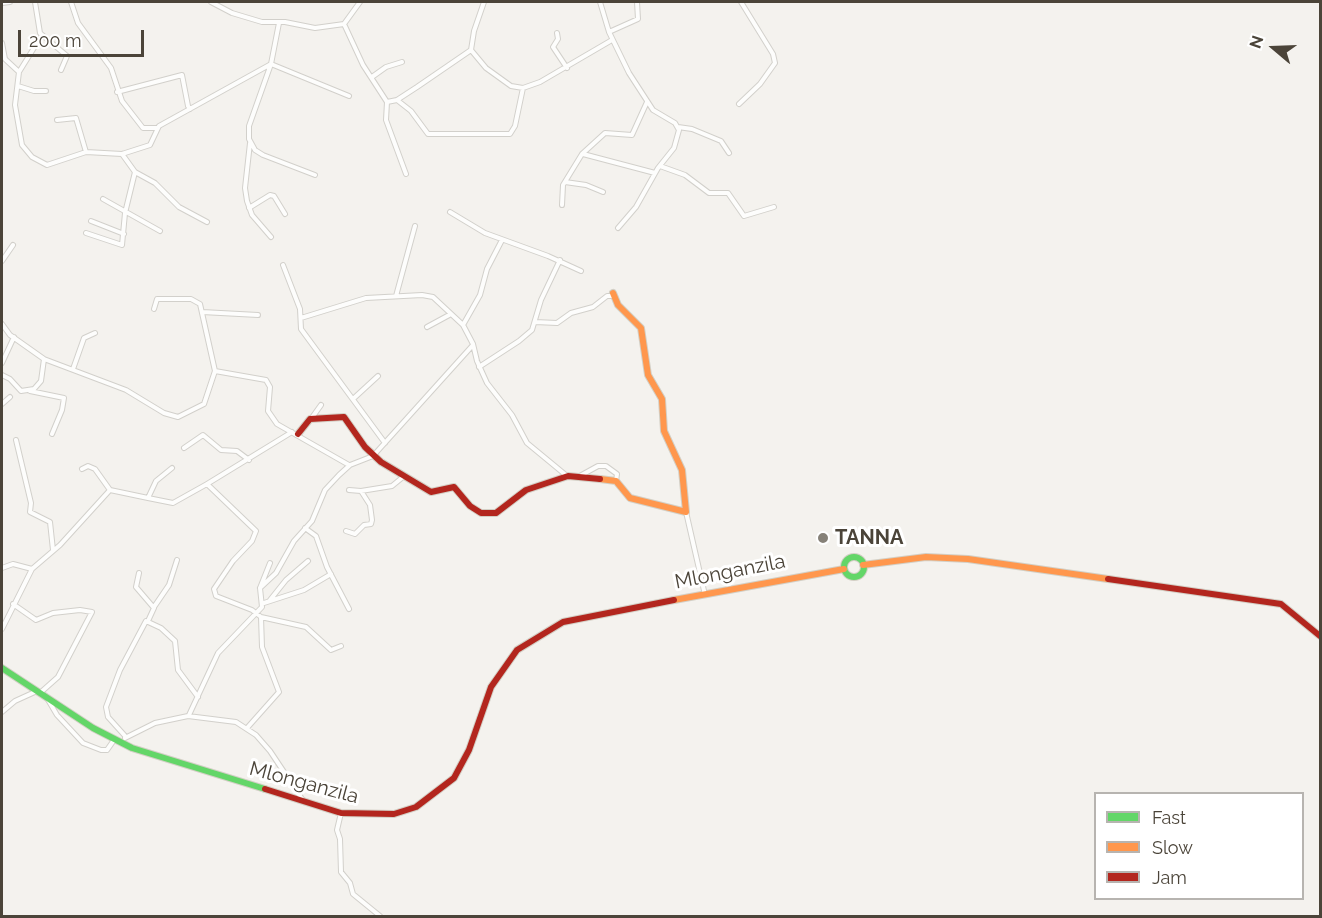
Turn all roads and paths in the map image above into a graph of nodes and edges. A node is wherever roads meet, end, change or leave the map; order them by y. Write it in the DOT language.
graph roads {
  1 [pos="2,2"];
  2 [pos="10,2"];
  3 [pos="35,2"];
  4 [pos="71,2"];
  5 [pos="212,2"];
  6 [pos="360,2"];
  7 [pos="484,2"];
  8 [pos="600,2"];
  9 [pos="637,2"];
  10 [pos="741,2"];
  11 [pos="279,23"];
  12 [pos="344,24"];
  13 [pos="609,32"];
  14 [pos="557,33"];
  15 [pos="42,35"];
  16 [pos="612,40"];
  17 [pos="2,43"];
  18 [pos="471,50"];
  19 [pos="402,62"];
  20 [pos="271,64"];
  21 [pos="567,68"];
  22 [pos="61,69"];
  23 [pos="19,72"];
  24 [pos="372,77"];
  25 [pos="18,86"];
  26 [pos="523,88"];
  27 [pos="46,91"];
  28 [pos="117,92"];
  29 [pos="349,96"];
  30 [pos="397,100"];
  31 [pos="647,101"];
  32 [pos="387,102"];
  33 [pos="739,104"];
  34 [pos="190,109"];
  35 [pos="57,120"];
  36 [pos="678,127"];
  37 [pos="157,128"];
  38 [pos="250,143"];
  39 [pos="86,152"];
  40 [pos="729,153"];
  41 [pos="122,154"];
  42 [pos="582,154"];
  43 [pos="660,166"];
  44 [pos="135,172"];
  45 [pos="655,173"];
  46 [pos="406,174"];
  47 [pos="315,175"];
  48 [pos="564,182"];
  49 [pos="603,192"];
  50 [pos="103,199"];
  51 [pos="562,205"];
  52 [pos="774,207"];
  53 [pos="249,208"];
  54 [pos="450,212"];
  55 [pos="125,213"];
  56 [pos="285,214"];
  57 [pos="91,221"];
  58 [pos="207,222"];
  59 [pos="415,226"];
  60 [pos="618,228"];
  61 [pos="160,231"];
  62 [pos="86,233"];
  63 [pos="124,234"];
  64 [pos="271,237"];
  65 [pos="502,240"];
  66 [pos="13,245"];
  67 [pos="560,260"];
  68 [pos="2,261"];
  69 [pos="283,266"];
  70 [pos="581,271"];
  71 [pos="613,294"];
  72 [pos="396,296"];
  73 [pos="154,309"];
  74 [pos="202,312"];
  75 [pos="452,314"];
  76 [pos="258,315"];
  77 [pos="302,318"];
  78 [pos="535,322"];
  79 [pos="2,324"];
  80 [pos="463,325"];
  81 [pos="427,327"];
  82 [pos="95,333"];
  83 [pos="14,338"];
  84 [pos="473,344"];
  85 [pos="44,359"];
  86 [pos="2,363"];
  87 [pos="479,367"];
  88 [pos="73,369"];
  89 [pos="215,371"];
  90 [pos="2,375"];
  91 [pos="378,376"];
  92 [pos="29,391"];
  93 [pos="10,397"];
  94 [pos="353,399"];
  95 [pos="2,404"];
  96 [pos="321,405"];
  97 [pos="310,419"];
  98 [pos="295,433"];
  99 [pos="52,434"];
  100 [pos="16,440"];
  101 [pos="386,443"];
  102 [pos="184,448"];
  103 [pos="373,456"];
  104 [pos="249,460"];
  105 [pos="350,465"];
  106 [pos="172,468"];
  107 [pos="82,469"];
  108 [pos="568,476"];
  109 [pos="403,477"];
  110 [pos="578,477"];
  111 [pos="616,481"];
  112 [pos="207,484"];
  113 [pos="110,490"];
  114 [pos="349,490"];
  115 [pos="361,491"];
  116 [pos="148,498"];
  117 [pos="686,512"];
  118 [pos="305,528"];
  119 [pos="346,531"];
  120 [pos="53,550"];
  121 [pos="177,560"];
  122 [pos="308,561"];
  123 [pos="270,562"];
  124 [pos="863,565"];
  125 [pos="2,568"];
  126 [pos="33,569"];
  127 [pos="844,569"];
  128 [pos="139,573"];
  129 [pos="331,574"];
  130 [pos="260,588"];
  131 [pos="705,595"];
  132 [pos="270,600"];
  133 [pos="264,603"];
  134 [pos="13,604"];
  135 [pos="154,608"];
  136 [pos="349,609"];
  137 [pos="256,614"];
  138 [pos="261,617"];
  139 [pos="148,621"];
  140 [pos="2,629"];
  141 [pos="1320,636"];
  142 [pos="341,646"];
  143 [pos="2,668"];
  144 [pos="38,692"];
  145 [pos="198,697"];
  146 [pos="47,698"];
  147 [pos="2,712"];
  148 [pos="188,716"];
  149 [pos="248,728"];
  150 [pos="126,737"];
  151 [pos="117,741"];
  152 [pos="304,802"];
  153 [pos="341,813"];
  154 [pos="380,916"];
  1 -- 2 [label="street"];
  3 -- 15 [label="street"];
  4 -- 28 [label="street"];
  5 -- 11 [label="street"];
  6 -- 12 [label="street"];
  7 -- 18 [label="street"];
  8 -- 13 [label="street"];
  9 -- 13 [label="street"];
  10 -- 33 [label="street"];
  11 -- 12 [label="street"];
  11 -- 20 [label="street"];
  12 -- 24 [label="street"];
  13 -- 16 [label="street"];
  14 -- 21 [label="street"];
  15 -- 22 [label="street"];
  15 -- 23 [label="street"];
  16 -- 21 [label="street"];
  16 -- 31 [label="street"];
  17 -- 23 [label="street"];
  18 -- 26 [label="street"];
  18 -- 30 [label="street"];
  19 -- 24 [label="street"];
  20 -- 29 [label="street"];
  20 -- 34 [label="street"];
  20 -- 38 [label="street"];
  21 -- 26 [label="street"];
  23 -- 25 [label="street"];
  24 -- 32 [label="street"];
  25 -- 27 [label="street"];
  25 -- 39 [label="street"];
  26 -- 30 [label="street"];
  28 -- 34 [label="street"];
  28 -- 37 [label="street"];
  30 -- 32 [label="street"];
  31 -- 36 [label="street"];
  31 -- 42 [label="street"];
  32 -- 46 [label="street"];
  34 -- 37 [label="street"];
  35 -- 39 [label="street"];
  36 -- 40 [label="street"];
  36 -- 43 [label="street"];
  37 -- 41 [label="street"];
  38 -- 47 [label="street"];
  38 -- 53 [label="street"];
  39 -- 41 [label="street"];
  41 -- 44 [label="street"];
  42 -- 45 [label="street"];
  42 -- 48 [label="street"];
  43 -- 45 [label="street"];
  43 -- 52 [label="street"];
  44 -- 55 [label="street"];
  44 -- 58 [label="street"];
  45 -- 60 [label="street"];
  48 -- 49 [label="street"];
  48 -- 51 [label="street"];
  50 -- 55 [label="street"];
  53 -- 56 [label="street"];
  53 -- 64 [label="street"];
  54 -- 65 [label="street"];
  55 -- 61 [label="street"];
  55 -- 63 [label="street"];
  57 -- 63 [label="street"];
  59 -- 72 [label="street"];
  62 -- 63 [label="street"];
  65 -- 67 [label="street"];
  65 -- 80 [label="street"];
  66 -- 68 [label="street"];
  67 -- 70 [label="street"];
  67 -- 78 [label="street"];
  69 -- 77 [label="street"];
  71 -- 78 [label="street"];
  71 -- 117 [label="street"];
  72 -- 75 [label="street"];
  72 -- 77 [label="street"];
  73 -- 74 [label="street"];
  74 -- 76 [label="street"];
  74 -- 89 [label="street"];
  75 -- 80 [label="street"];
  75 -- 81 [label="street"];
  77 -- 94 [label="street"];
  78 -- 87 [label="street"];
  79 -- 83 [label="street"];
  80 -- 84 [label="street"];
  82 -- 88 [label="street"];
  83 -- 85 [label="street"];
  83 -- 86 [label="street"];
  84 -- 87 [label="street"];
  84 -- 101 [label="street"];
  85 -- 88 [label="street"];
  85 -- 92 [label="street"];
  87 -- 108 [label="street"];
  88 -- 89 [label="street"];
  89 -- 98 [label="street"];
  90 -- 92 [label="street"];
  91 -- 94 [label="street"];
  92 -- 99 [label="street"];
  93 -- 95 [label="street"];
  94 -- 101 [label="street"];
  96 -- 97 [label="street"];
  97 -- 98 [label="street"];
  97 -- 103 [label="street"];
  98 -- 104 [label="street"];
  98 -- 105 [label="street"];
  100 -- 120 [label="street"];
  101 -- 103 [label="street"];
  102 -- 104 [label="street"];
  103 -- 105 [label="street"];
  103 -- 109 [label="street"];
  104 -- 112 [label="street"];
  105 -- 118 [label="street"];
  106 -- 116 [label="street"];
  107 -- 113 [label="street"];
  108 -- 109 [label="street"];
  108 -- 110 [label="street"];
  109 -- 115 [label="street"];
  110 -- 111 [label="street"];
  110 -- 111 [label="street"];
  111 -- 117 [label="street"];
  112 -- 116 [label="street"];
  112 -- 137 [label="street"];
  113 -- 116 [label="street"];
  113 -- 120 [label="street"];
  114 -- 115 [label="street"];
  115 -- 119 [label="street"];
  117 -- 131 [label="street"];
  118 -- 129 [label="street"];
  118 -- 130 [label="street"];
  120 -- 126 [label="street"];
  121 -- 135 [label="street"];
  122 -- 132 [label="street"];
  123 -- 130 [label="street"];
  124 -- 127 [label="street"];
  124 -- 127 [label="street"];
  124 -- 141 [label="street"];
  125 -- 126 [label="street"];
  126 -- 134 [label="street"];
  127 -- 131 [label="street, Mlonganzila"];
  128 -- 135 [label="street"];
  129 -- 132 [label="street"];
  129 -- 136 [label="street"];
  130 -- 133 [label="street"];
  131 -- 153 [label="street, Mlonganzila"];
  132 -- 133 [label="street"];
  133 -- 137 [label="street"];
  134 -- 140 [label="street"];
  134 -- 144 [label="street"];
  135 -- 139 [label="street"];
  137 -- 138 [label="street"];
  137 -- 145 [label="street"];
  138 -- 142 [label="street"];
  138 -- 149 [label="street"];
  139 -- 145 [label="street"];
  139 -- 150 [label="street"];
  143 -- 144 [label="street, Mlonganzila"];
  144 -- 146 [label="street, Mlonganzila"];
  144 -- 147 [label="street"];
  145 -- 148 [label="street"];
  146 -- 151 [label="street, Mlonganzila"];
  146 -- 151 [label="street"];
  148 -- 149 [label="street"];
  148 -- 150 [label="street"];
  149 -- 152 [label="street"];
  150 -- 151 [label="street"];
  151 -- 152 [label="street, Mlonganzila"];
  152 -- 153 [label="street, Mlonganzila"];
  153 -- 154 [label="street"];
}
